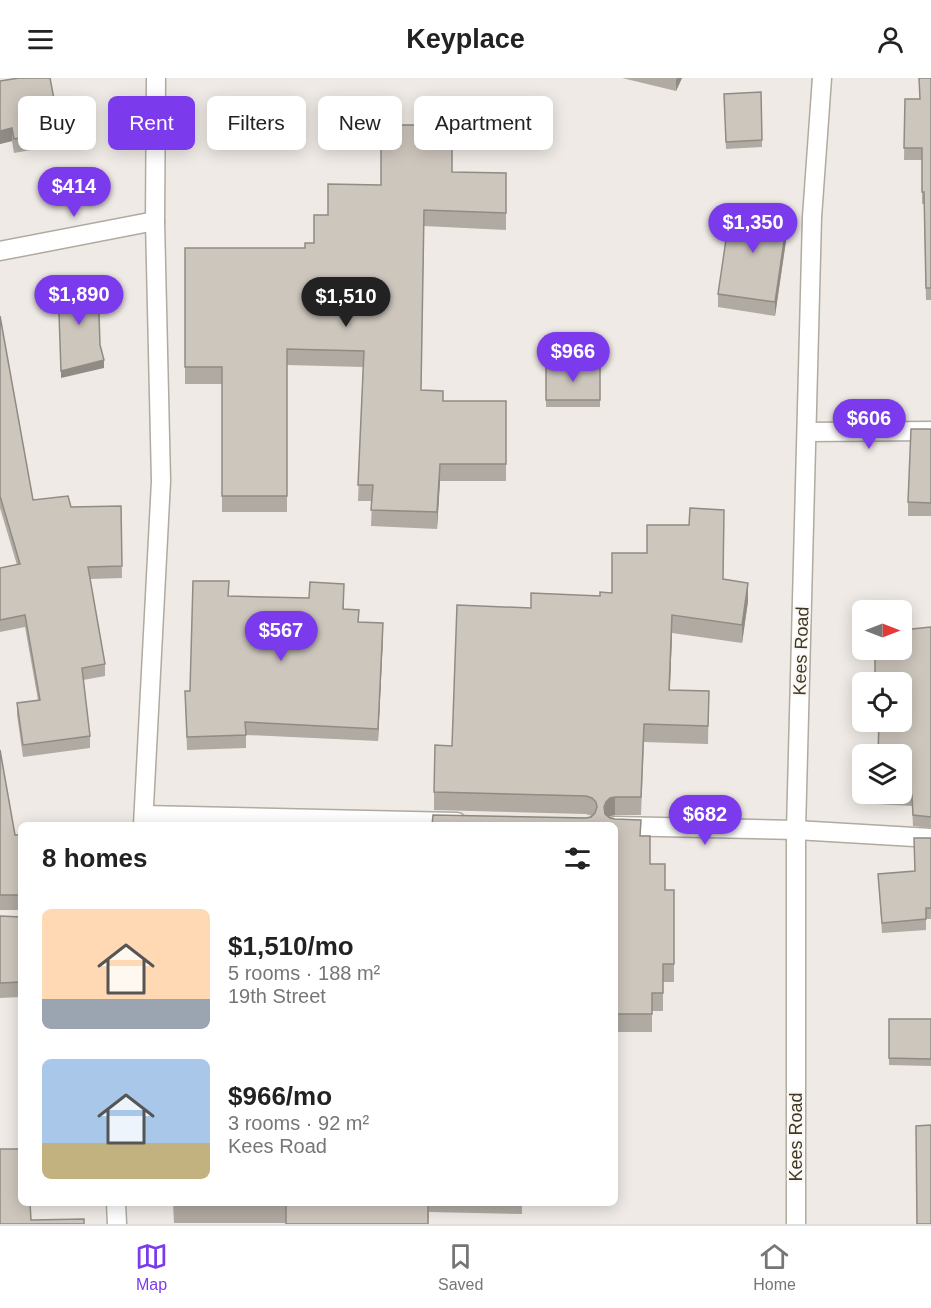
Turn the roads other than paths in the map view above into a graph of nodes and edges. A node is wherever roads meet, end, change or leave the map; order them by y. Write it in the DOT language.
graph roads {
  1 [pos="156,78"];
  2 [pos="822,78"];
  3 [pos="155,221"];
  4 [pos="0,251"];
  5 [pos="931,431"];
  6 [pos="807,432"];
  7 [pos="144,820"];
  8 [pos="470,822"];
  9 [pos="618,826"];
  10 [pos="796,830"];
  11 [pos="931,838"];
  12 [pos="116,1206"];
  13 [pos="117,1224"];
  14 [pos="796,1224"];
  1 -- 3 [label="street"];
  2 -- 6 [label="street, Kees Road"];
  3 -- 4 [label="street"];
  3 -- 7 [label="street"];
  5 -- 6 [label="street"];
  6 -- 10 [label="street, Kees Road"];
  7 -- 8 [label="street"];
  9 -- 10 [label="street"];
  10 -- 11 [label="street"];
  10 -- 14 [label="street, Kees Road"];
  12 -- 13 [label="street"];
}
